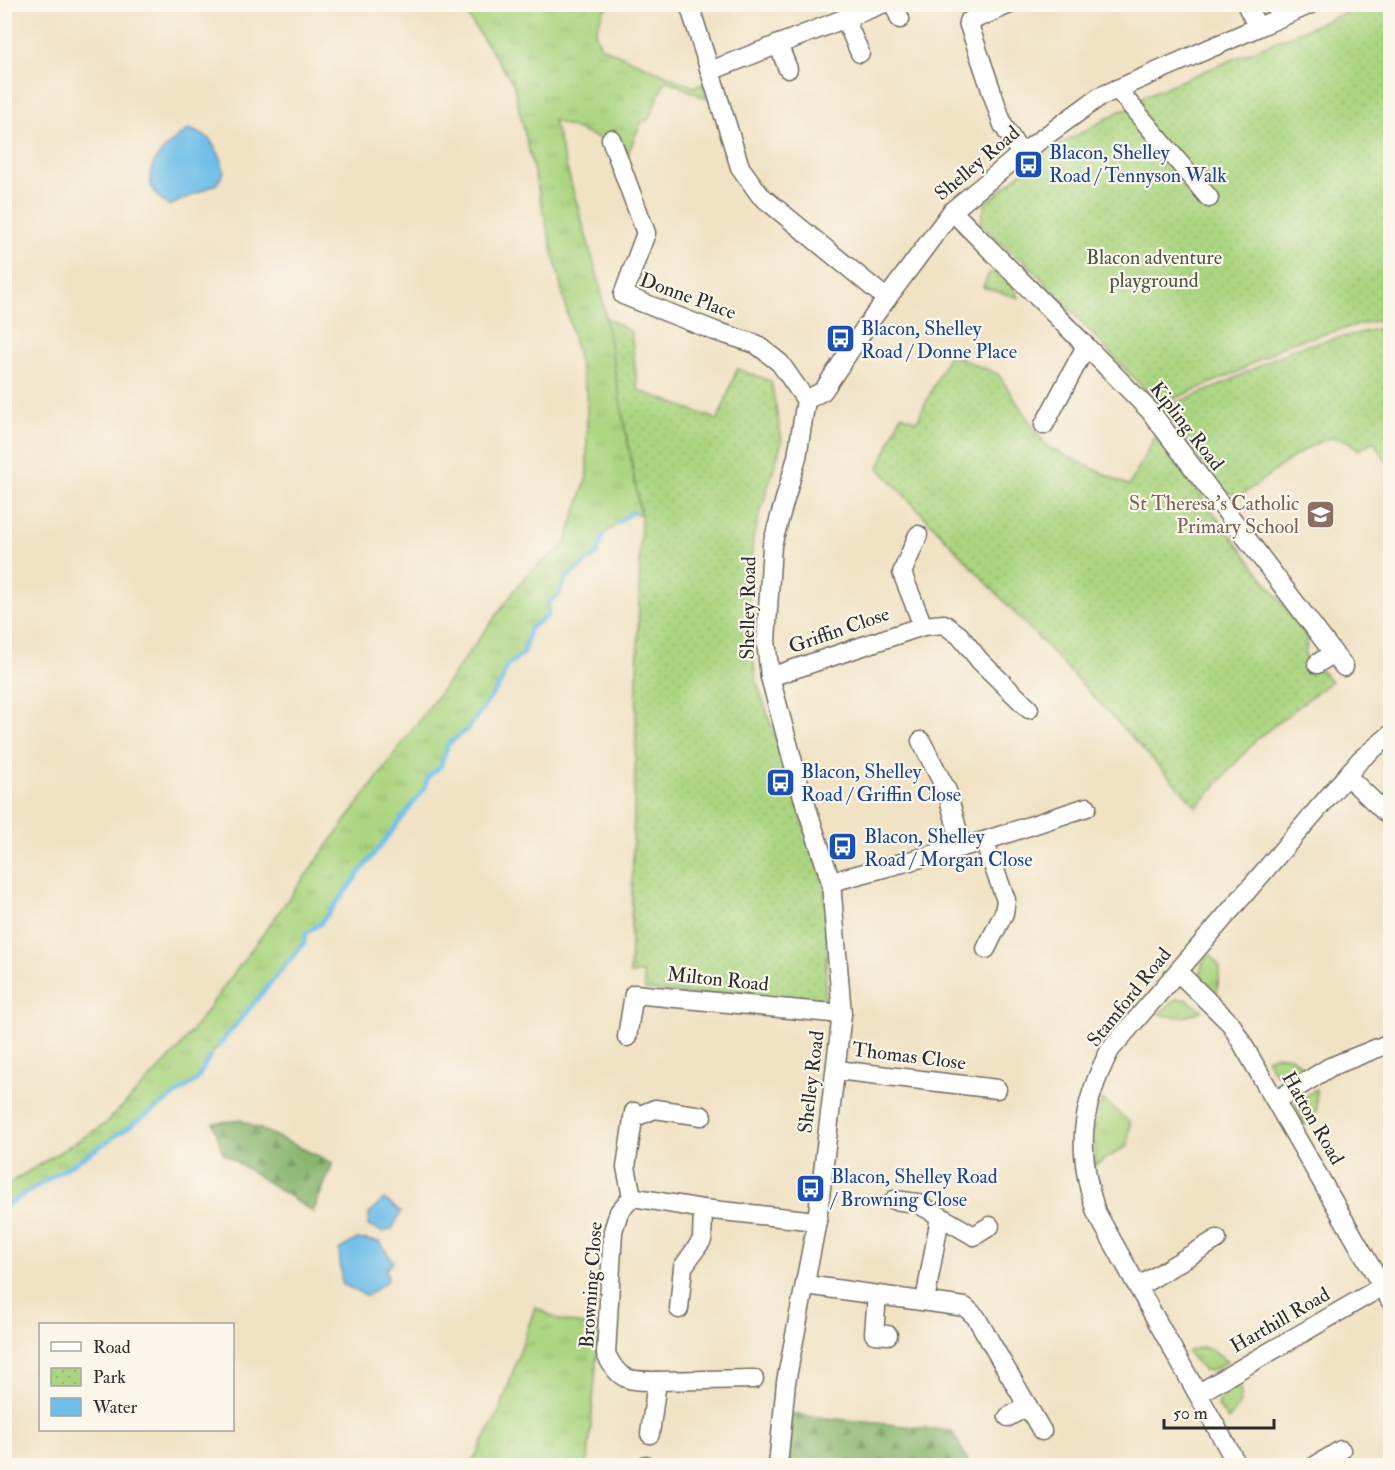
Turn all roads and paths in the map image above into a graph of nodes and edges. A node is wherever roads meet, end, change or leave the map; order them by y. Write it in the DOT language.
graph roads {
  1 [pos="689,4"];
  2 [pos="882,4"];
  3 [pos="1010,4"];
  4 [pos="1246,4"];
  5 [pos="1311,4"];
  6 [pos="845,19"];
  7 [pos="1257,26"];
  8 [pos="778,44"];
  9 [pos="860,53"];
  10 [pos="788,69"];
  11 [pos="710,70"];
  12 [pos="1118,89"];
  13 [pos="611,139"];
  14 [pos="1021,154"];
  15 [pos="1209,198"];
  16 [pos="951,211"];
  17 [pos="887,299"];
  18 [pos="1086,346"];
  19 [pos="806,400"];
  20 [pos="1044,425"];
  21 [pos="920,544"];
  22 [pos="923,626"];
  23 [pos="1317,664"];
  24 [pos="770,677"];
  25 [pos="1021,707"];
  26 [pos="1390,735"];
  27 [pos="930,747"];
  28 [pos="1347,776"];
  29 [pos="1087,807"];
  30 [pos="1390,817"];
  31 [pos="984,841"];
  32 [pos="962,847"];
  33 [pos="831,882"];
  34 [pos="988,949"];
  35 [pos="1178,972"];
  36 [pos="842,1014"];
  37 [pos="627,1037"];
  38 [pos="1390,1043"];
  39 [pos="837,1070"];
  40 [pos="997,1089"];
  41 [pos="1277,1100"];
  42 [pos="702,1116"];
  43 [pos="632,1197"];
  44 [pos="894,1200"];
  45 [pos="703,1209"];
  46 [pos="940,1218"];
  47 [pos="817,1221"];
  48 [pos="990,1226"];
  49 [pos="1217,1239"];
  50 [pos="806,1285"];
  51 [pos="1138,1287"];
  52 [pos="1387,1293"];
  53 [pos="877,1295"];
  54 [pos="925,1301"];
  55 [pos="679,1310"];
  56 [pos="878,1338"];
  57 [pos="754,1379"];
  58 [pos="657,1380"];
  59 [pos="1199,1393"];
  60 [pos="1028,1406"];
  61 [pos="1008,1417"];
  62 [pos="1042,1431"];
  63 [pos="650,1434"];
  64 [pos="1341,1450"];
  65 [pos="778,1466"];
  66 [pos="1238,1466"];
  67 [pos="1315,1466"];
  1 -- 11 [label="street"];
  2 -- 6 [label="street"];
  3 -- 14 [label="street"];
  4 -- 7 [label="street"];
  5 -- 7 [label="street, Shelley Road"];
  6 -- 8 [label="street"];
  6 -- 9 [label="street"];
  7 -- 12 [label="street, Shelley Road"];
  8 -- 10 [label="street"];
  8 -- 11 [label="street"];
  11 -- 17 [label="street"];
  12 -- 14 [label="street, Shelley Road"];
  12 -- 15 [label="street"];
  13 -- 19 [label="street, Donne Place"];
  14 -- 16 [label="street, Shelley Road"];
  16 -- 17 [label="street, Shelley Road"];
  16 -- 18 [label="street, Kipling Road"];
  17 -- 19 [label="street, Shelley Road"];
  18 -- 20 [label="street"];
  18 -- 23 [label="street, Kipling Road"];
  19 -- 24 [label="street, Shelley Road"];
  21 -- 22 [label="street, Griffin Close"];
  22 -- 24 [label="street, Griffin Close"];
  22 -- 25 [label="street, Griffin Close"];
  24 -- 33 [label="street, Shelley Road"];
  26 -- 28 [label="street, Stamford Road"];
  27 -- 32 [label="street"];
  28 -- 30 [label="street"];
  28 -- 35 [label="street, Stamford Road"];
  29 -- 31 [label="street"];
  31 -- 32 [label="street"];
  31 -- 34 [label="street"];
  32 -- 33 [label="street"];
  33 -- 36 [label="street, Shelley Road"];
  35 -- 41 [label="street, Hatton Road"];
  35 -- 51 [label="street, Stamford Road"];
  36 -- 37 [label="street, Milton Road"];
  36 -- 39 [label="street, Shelley Road"];
  38 -- 41 [label="street"];
  39 -- 40 [label="street, Thomas Close"];
  39 -- 47 [label="street, Shelley Road"];
  41 -- 52 [label="street, Hatton Road"];
  42 -- 43 [label="street"];
  43 -- 45 [label="street"];
  43 -- 58 [label="street, Browning Close"];
  44 -- 46 [label="street"];
  45 -- 47 [label="street"];
  45 -- 55 [label="street"];
  46 -- 48 [label="street"];
  46 -- 54 [label="street"];
  47 -- 50 [label="street, Shelley Road"];
  49 -- 51 [label="street"];
  50 -- 53 [label="street"];
  50 -- 65 [label="street, Shelley Road"];
  51 -- 59 [label="street, Stamford Road"];
  52 -- 59 [label="street, Harthill Road"];
  53 -- 54 [label="street"];
  53 -- 56 [label="street"];
  54 -- 60 [label="street"];
  57 -- 58 [label="street, Browning Close"];
  58 -- 63 [label="street"];
  59 -- 66 [label="street, Stamford Road"];
  60 -- 61 [label="street"];
  60 -- 62 [label="street"];
  64 -- 67 [label="street"];
}
